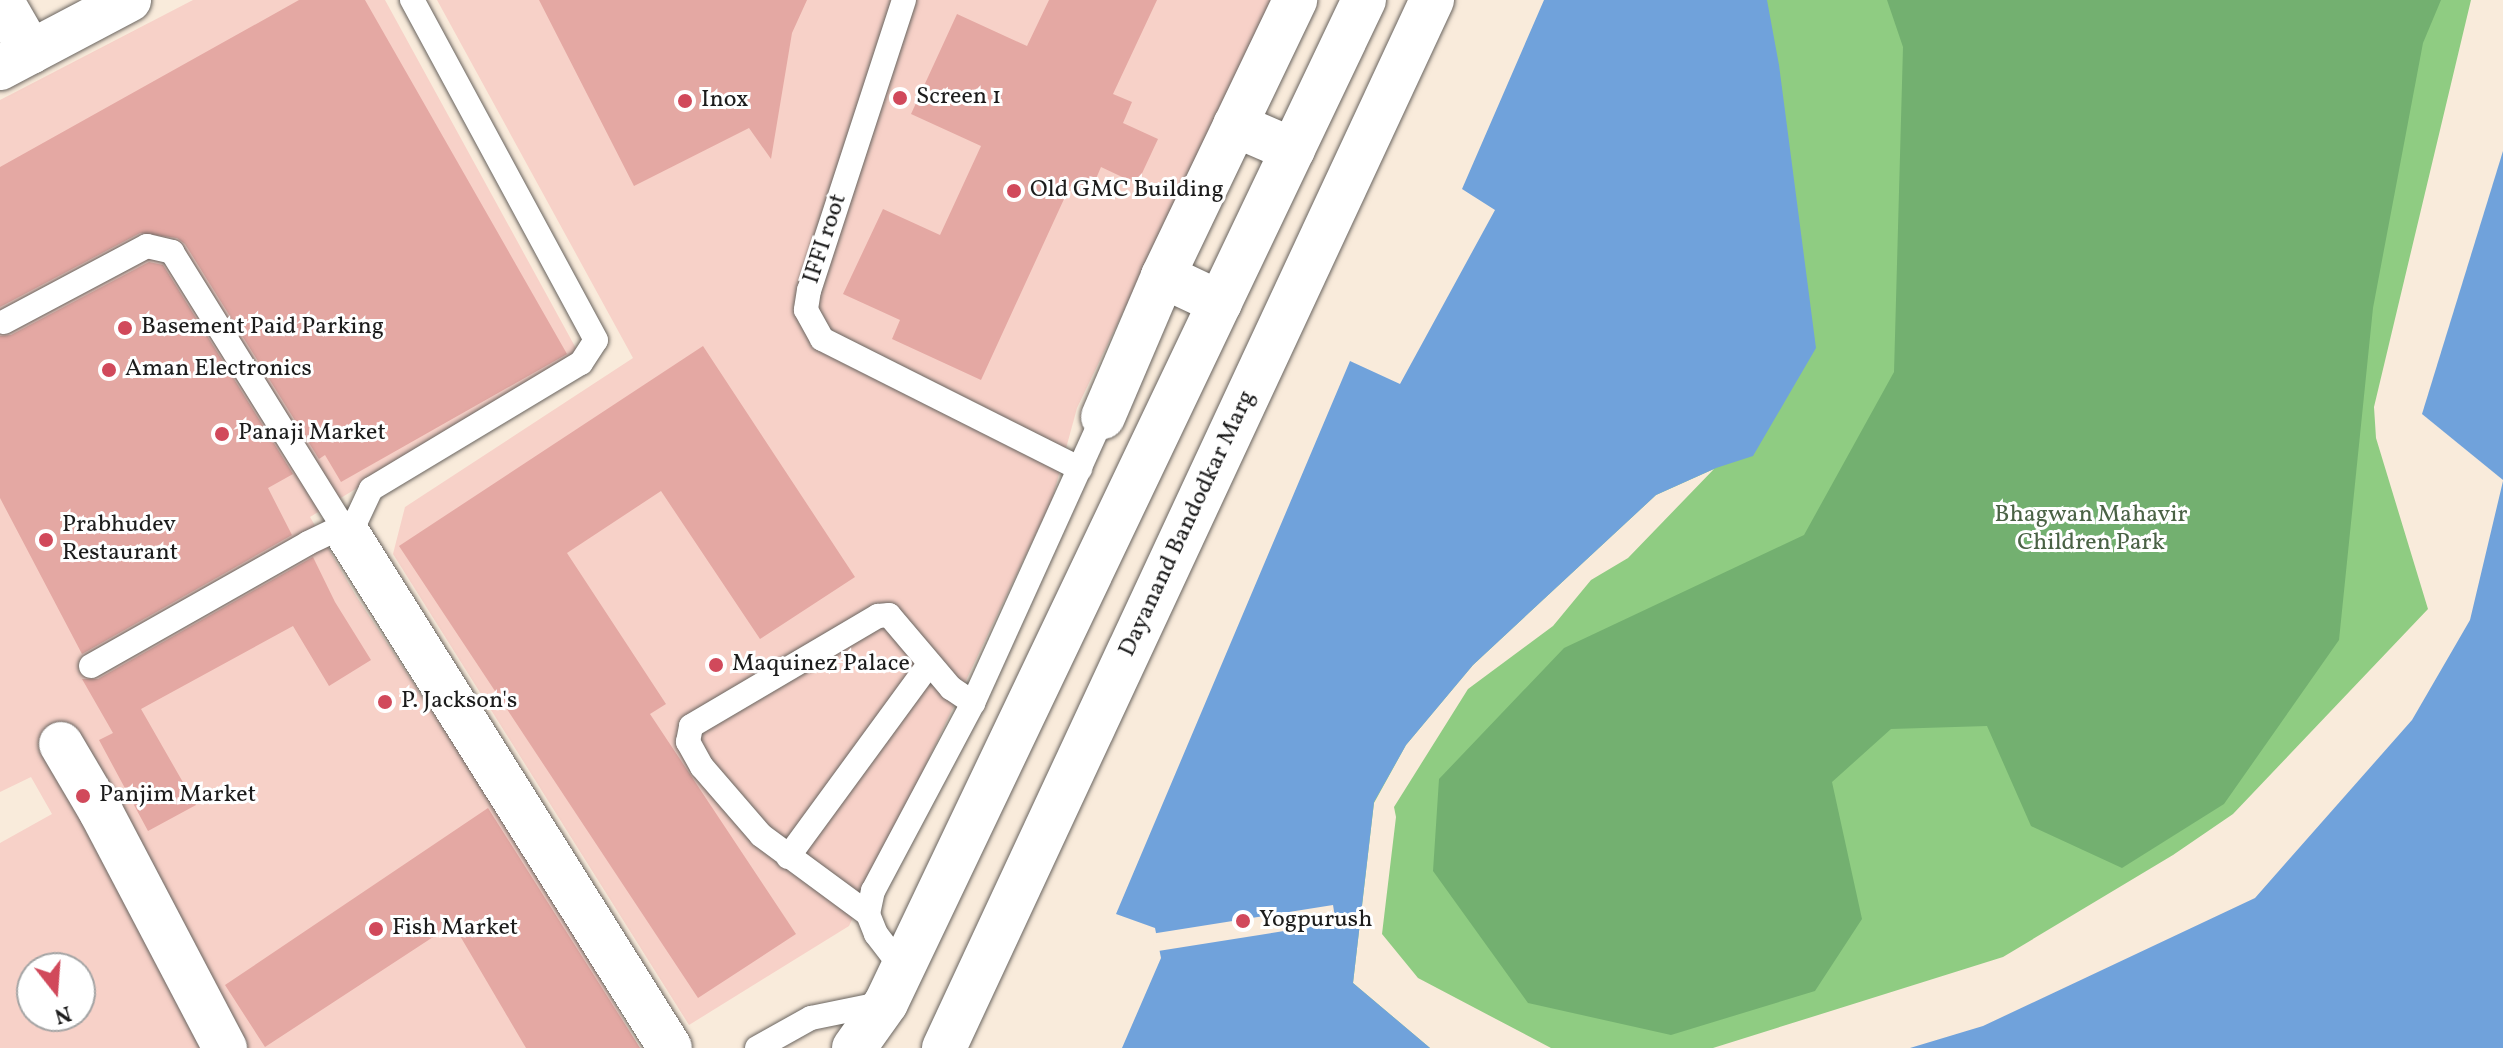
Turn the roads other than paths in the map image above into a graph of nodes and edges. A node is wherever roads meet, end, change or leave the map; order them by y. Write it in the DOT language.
graph roads {
  1 [pos="1,0"];
  2 [pos="129,0"];
  3 [pos="412,0"];
  4 [pos="904,0"];
  5 [pos="1295,0"];
  6 [pos="1364,0"];
  7 [pos="1432,0"];
  8 [pos="15,60"];
  9 [pos="1235,125"];
  10 [pos="1293,150"];
  11 [pos="1163,276"];
  12 [pos="1220,303"];
  13 [pos="4,322"];
  14 [pos="1103,417"];
  15 [pos="1080,469"];
  16 [pos="354,528"];
  17 [pos="929,664"];
  18 [pos="91,666"];
  19 [pos="973,703"];
  20 [pos="61,744"];
  21 [pos="788,857"];
  22 [pos="868,914"];
  23 [pos="894,985"];
  24 [pos="857,1045"];
  25 [pos="225,1048"];
  26 [pos="670,1048"];
  27 [pos="757,1048"];
  28 [pos="944,1048"];
  1 -- 8 [label="main road"];
  2 -- 8 [label="main road"];
  3 -- 16 [label="lane"];
  4 -- 15 [label="lane, IFFI root"];
  5 -- 9 [label="main road"];
  6 -- 10 [label="main road"];
  7 -- 28 [label="main road, Dayanand Bandodkar Marg"];
  9 -- 10 [label="main road"];
  9 -- 11 [label="main road"];
  10 -- 12 [label="main road"];
  11 -- 12 [label="main road"];
  11 -- 14 [label="main road"];
  12 -- 23 [label="main road"];
  13 -- 16 [label="lane"];
  14 -- 15 [label="lane"];
  15 -- 19 [label="lane"];
  16 -- 18 [label="lane"];
  16 -- 26 [label="main road"];
  17 -- 19 [label="lane"];
  17 -- 21 [label="lane"];
  17 -- 21 [label="lane"];
  19 -- 22 [label="lane"];
  20 -- 25 [label="main road"];
  21 -- 22 [label="lane"];
  22 -- 23 [label="lane"];
  23 -- 24 [label="main road"];
  23 -- 27 [label="lane"];
}
